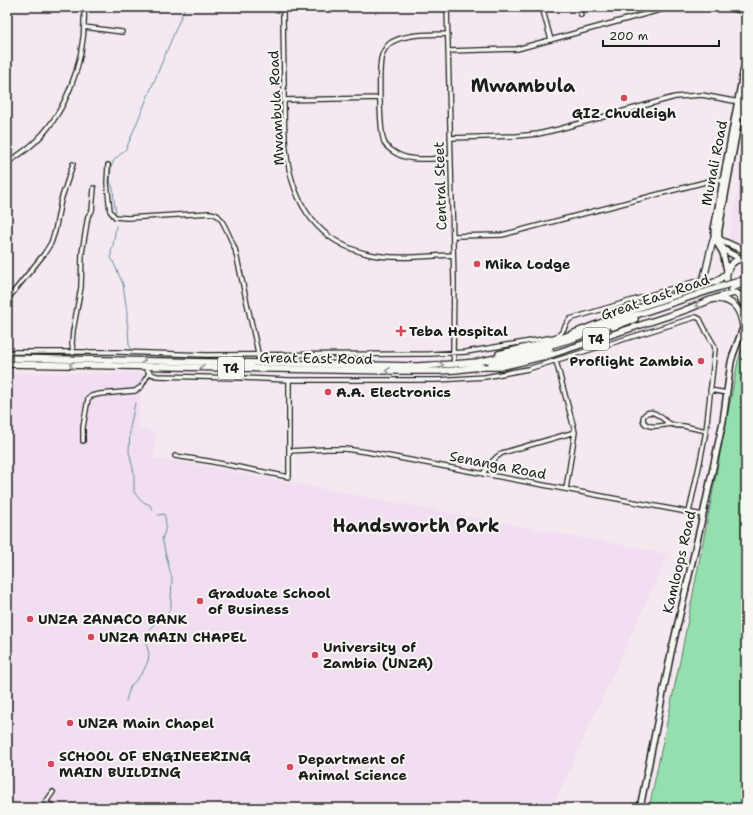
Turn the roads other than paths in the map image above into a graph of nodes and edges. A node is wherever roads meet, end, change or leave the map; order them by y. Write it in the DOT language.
graph roads {
  1 [pos="84,7"];
  2 [pos="283,7"];
  3 [pos="447,7"];
  4 [pos="542,7"];
  5 [pos="578,7"];
  6 [pos="646,7"];
  7 [pos="671,7"];
  8 [pos="725,7"];
  9 [pos="746,12"];
  10 [pos="647,13"];
  11 [pos="581,15"];
  12 [pos="84,27"];
  13 [pos="122,32"];
  14 [pos="448,34"];
  15 [pos="551,40"];
  16 [pos="448,51"];
  17 [pos="746,57"];
  18 [pos="746,80"];
  19 [pos="380,98"];
  20 [pos="284,100"];
  21 [pos="740,102"];
  22 [pos="450,138"];
  23 [pos="450,158"];
  24 [pos="7,162"];
  25 [pos="73,164"];
  26 [pos="108,165"];
  27 [pos="726,180"];
  28 [pos="94,188"];
  29 [pos="453,236"];
  30 [pos="715,237"];
  31 [pos="746,250"];
  32 [pos="453,255"];
  33 [pos="744,258"];
  34 [pos="727,273"];
  35 [pos="746,278"];
  36 [pos="703,279"];
  37 [pos="746,283"];
  38 [pos="699,288"];
  39 [pos="720,289"];
  40 [pos="736,294"];
  41 [pos="746,296"];
  42 [pos="7,300"];
  43 [pos="710,300"];
  44 [pos="745,323"];
  45 [pos="7,352"];
  46 [pos="73,353"];
  47 [pos="454,353"];
  48 [pos="258,355"];
  49 [pos="7,358"];
  50 [pos="556,361"];
  51 [pos="258,363"];
  52 [pos="7,364"];
  53 [pos="479,364"];
  54 [pos="144,366"];
  55 [pos="455,367"];
  56 [pos="149,373"];
  57 [pos="289,380"];
  58 [pos="455,380"];
  59 [pos="710,390"];
  60 [pos="727,393"];
  61 [pos="670,424"];
  62 [pos="706,431"];
  63 [pos="576,432"];
  64 [pos="83,442"];
  65 [pos="289,451"];
  66 [pos="175,456"];
  67 [pos="483,474"];
  68 [pos="566,489"];
  69 [pos="689,512"];
  70 [pos="703,515"];
  71 [pos="53,792"];
  72 [pos="56,808"];
  73 [pos="640,808"];
  1 -- 12 [label="street"];
  2 -- 20 [label="street, Mwambula Road"];
  3 -- 14 [label="street, Central Steet"];
  4 -- 15 [label="street"];
  5 -- 11 [label="street"];
  6 -- 10 [label="street"];
  7 -- 10 [label="street"];
  8 -- 9 [label="street"];
  10 -- 15 [label="street"];
  12 -- 13 [label="street"];
  12 -- 24 [label="street"];
  14 -- 16 [label="street, Central Steet"];
  14 -- 19 [label="street"];
  15 -- 16 [label="street"];
  16 -- 22 [label="street, Central Steet"];
  17 -- 21 [label="main road, Munali Road"];
  18 -- 21 [label="main road, Munali Road"];
  19 -- 20 [label="street"];
  19 -- 23 [label="street"];
  20 -- 32 [label="street, Mwambula Road"];
  21 -- 22 [label="street"];
  21 -- 27 [label="main road, Munali Road"];
  22 -- 23 [label="street, Central Steet"];
  23 -- 29 [label="street, Central Steet"];
  25 -- 42 [label="street"];
  26 -- 48 [label="street"];
  27 -- 29 [label="street"];
  27 -- 30 [label="main road, Munali Road"];
  28 -- 46 [label="street"];
  29 -- 32 [label="street, Central Steet"];
  30 -- 31 [label="main road"];
  30 -- 33 [label="main road"];
  30 -- 34 [label="main road"];
  30 -- 36 [label="main road"];
  32 -- 47 [label="street, Central Steet"];
  33 -- 34 [label="main road, Great East Road"];
  34 -- 38 [label="main road, Great East Road / T4"];
  34 -- 40 [label="main road"];
  35 -- 39 [label="main road, Great East Road / T4, bridge"];
  36 -- 38 [label="main road"];
  36 -- 47 [label="street"];
  37 -- 39 [label="main road, Great East Road / T4, bridge"];
  38 -- 53 [label="main road, Great East Road / T4"];
  39 -- 53 [label="main road, Great East Road / T4"];
  40 -- 41 [label="main road"];
  40 -- 43 [label="main road, Great East Road / T4"];
  40 -- 44 [label="main road, Kamloops Road"];
  43 -- 44 [label="main road"];
  43 -- 53 [label="main road, Great East Road / T4, one-way"];
  44 -- 60 [label="main road, Kamloops Road"];
  45 -- 46 [label="street"];
  46 -- 48 [label="street"];
  47 -- 48 [label="street"];
  47 -- 55 [label="street, Central Steet"];
  48 -- 51 [label="street"];
  49 -- 51 [label="main road, Great East Road / T4, one-way"];
  50 -- 58 [label="street"];
  50 -- 59 [label="street"];
  50 -- 63 [label="street"];
  51 -- 55 [label="main road, Great East Road / T4, one-way"];
  54 -- 52 [label="main road, Great East Road / T4, one-way"];
  53 -- 55 [label="main road, Great East Road / T4"];
  55 -- 54 [label="main road, Great East Road / T4, one-way"];
  54 -- 56 [label="street"];
  55 -- 58 [label="street, Central Steet"];
  56 -- 57 [label="street"];
  56 -- 64 [label="street"];
  57 -- 58 [label="street"];
  57 -- 65 [label="street"];
  59 -- 60 [label="street"];
  59 -- 62 [label="street"];
  60 -- 70 [label="main road, Kamloops Road"];
  61 -- 61 [label="street"];
  61 -- 62 [label="street"];
  62 -- 69 [label="street"];
  63 -- 67 [label="street"];
  63 -- 68 [label="street"];
  65 -- 66 [label="street"];
  65 -- 67 [label="street, Senanga Road"];
  67 -- 68 [label="street, Senanga Road"];
  68 -- 69 [label="street, Senanga Road"];
  69 -- 70 [label="street, Senanga Road"];
  70 -- 73 [label="main road, Kamloops Road"];
  71 -- 72 [label="street"];
}
